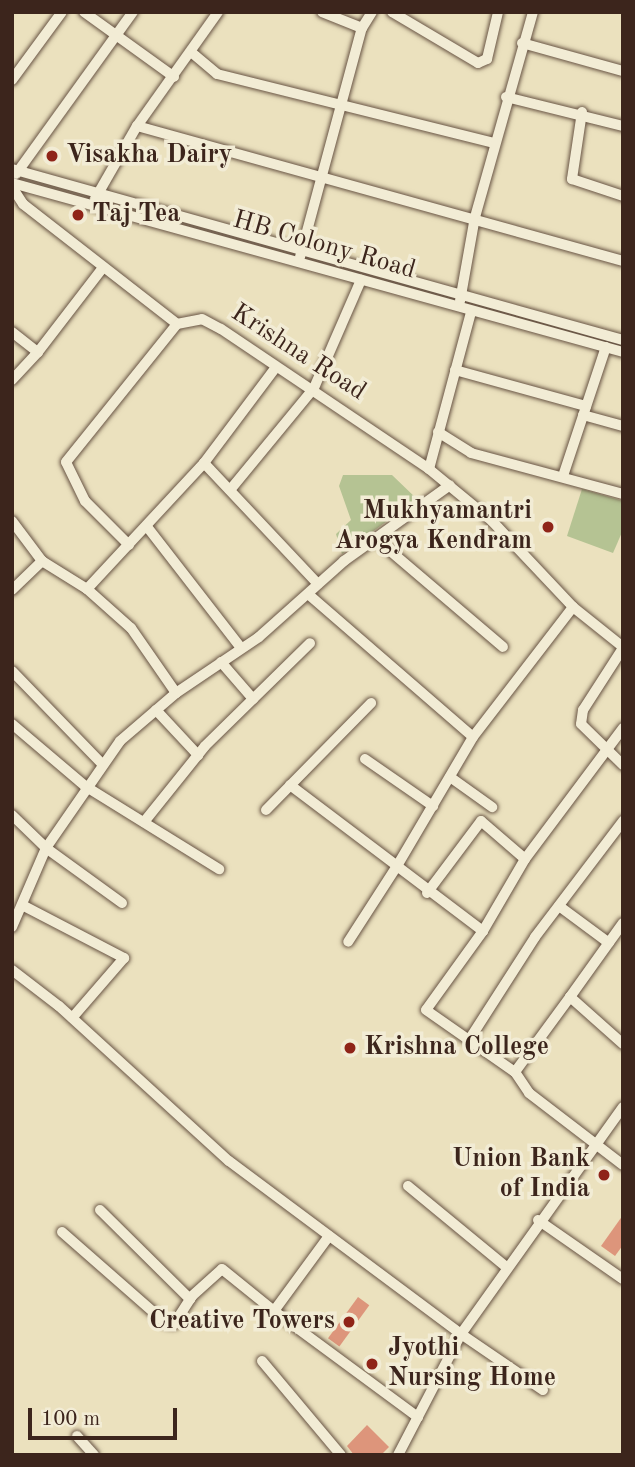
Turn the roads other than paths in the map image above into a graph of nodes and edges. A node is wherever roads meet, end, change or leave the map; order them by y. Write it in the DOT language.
graph roads {
  1 [pos="62,12"];
  2 [pos="84,12"];
  3 [pos="133,12"];
  4 [pos="218,12"];
  5 [pos="322,12"];
  6 [pos="372,12"];
  7 [pos="392,12"];
  8 [pos="498,12"];
  9 [pos="533,12"];
  10 [pos="362,28"];
  11 [pos="118,36"];
  12 [pos="522,43"];
  13 [pos="191,52"];
  14 [pos="623,71"];
  15 [pos="174,77"];
  16 [pos="12,80"];
  17 [pos="506,97"];
  18 [pos="341,102"];
  19 [pos="582,112"];
  20 [pos="137,126"];
  21 [pos="623,126"];
  22 [pos="494,144"];
  23 [pos="14,178"];
  24 [pos="322,179"];
  25 [pos="623,196"];
  26 [pos="94,200"];
  27 [pos="475,217"];
  28 [pos="301,257"];
  29 [pos="623,261"];
  30 [pos="102,268"];
  31 [pos="361,280"];
  32 [pos="461,296"];
  33 [pos="458,309"];
  34 [pos="471,312"];
  35 [pos="177,324"];
  36 [pos="12,332"];
  37 [pos="623,340"];
  38 [pos="606,347"];
  39 [pos="38,352"];
  40 [pos="623,352"];
  41 [pos="276,367"];
  42 [pos="455,370"];
  43 [pos="12,380"];
  44 [pos="314,388"];
  45 [pos="584,411"];
  46 [pos="623,426"];
  47 [pos="438,432"];
  48 [pos="204,463"];
  49 [pos="429,469"];
  50 [pos="563,476"];
  51 [pos="450,485"];
  52 [pos="230,489"];
  53 [pos="623,494"];
  54 [pos="12,521"];
  55 [pos="148,528"];
  56 [pos="375,538"];
  57 [pos="129,545"];
  58 [pos="42,561"];
  59 [pos="318,584"];
  60 [pos="88,589"];
  61 [pos="12,590"];
  62 [pos="308,594"];
  63 [pos="573,607"];
  64 [pos="310,643"];
  65 [pos="503,647"];
  66 [pos="241,648"];
  67 [pos="623,648"];
  68 [pos="221,662"];
  69 [pos="12,671"];
  70 [pos="176,693"];
  71 [pos="253,699"];
  72 [pos="371,703"];
  73 [pos="156,710"];
  74 [pos="12,724"];
  75 [pos="623,728"];
  76 [pos="473,737"];
  77 [pos="604,751"];
  78 [pos="198,755"];
  79 [pos="365,759"];
  80 [pos="103,764"];
  81 [pos="623,765"];
  82 [pos="450,777"];
  83 [pos="290,785"];
  84 [pos="85,786"];
  85 [pos="433,806"];
  86 [pos="492,807"];
  87 [pos="266,810"];
  88 [pos="12,816"];
  89 [pos="623,821"];
  90 [pos="144,822"];
  91 [pos="46,848"];
  92 [pos="525,859"];
  93 [pos="397,866"];
  94 [pos="219,869"];
  95 [pos="427,893"];
  96 [pos="122,903"];
  97 [pos="24,906"];
  98 [pos="559,906"];
  99 [pos="623,923"];
  100 [pos="12,927"];
  101 [pos="484,931"];
  102 [pos="348,942"];
  103 [pos="609,943"];
  104 [pos="12,970"];
  105 [pos="570,997"];
  106 [pos="72,1018"];
  107 [pos="468,1040"];
  108 [pos="623,1044"];
  109 [pos="515,1072"];
  110 [pos="623,1107"];
  111 [pos="593,1145"];
  112 [pos="623,1165"];
  113 [pos="408,1186"];
  114 [pos="100,1210"];
  115 [pos="538,1220"];
  116 [pos="62,1232"];
  117 [pos="329,1236"];
  118 [pos="505,1266"];
  119 [pos="623,1279"];
  120 [pos="190,1298"];
  121 [pos="274,1311"];
  122 [pos="461,1334"];
  123 [pos="262,1362"];
  124 [pos="542,1390"];
  125 [pos="418,1417"];
  126 [pos="77,1436"];
  127 [pos="94,1455"];
  128 [pos="341,1455"];
  129 [pos="398,1455"];
  1 -- 16 [label="street"];
  2 -- 11 [label="street"];
  3 -- 11 [label="street"];
  4 -- 13 [label="street"];
  5 -- 10 [label="street"];
  6 -- 10 [label="street"];
  7 -- 8 [label="street"];
  9 -- 12 [label="street"];
  10 -- 18 [label="street"];
  11 -- 15 [label="street"];
  11 -- 23 [label="street"];
  12 -- 14 [label="street"];
  12 -- 17 [label="street"];
  13 -- 15 [label="street"];
  13 -- 18 [label="street"];
  15 -- 20 [label="street"];
  17 -- 19 [label="street"];
  17 -- 22 [label="street"];
  18 -- 22 [label="street"];
  18 -- 24 [label="street"];
  19 -- 21 [label="street"];
  19 -- 25 [label="street"];
  20 -- 24 [label="street"];
  20 -- 26 [label="street"];
  22 -- 27 [label="street"];
  23 -- 26 [label="street"];
  23 -- 30 [label="street"];
  24 -- 27 [label="street"];
  24 -- 28 [label="street"];
  26 -- 28 [label="street"];
  27 -- 29 [label="street"];
  27 -- 32 [label="street"];
  28 -- 31 [label="street, HB Colony Road"];
  28 -- 32 [label="street"];
  30 -- 35 [label="street"];
  30 -- 39 [label="street"];
  31 -- 33 [label="street, HB Colony Road"];
  31 -- 44 [label="street"];
  32 -- 33 [label="street"];
  32 -- 37 [label="street"];
  33 -- 34 [label="street, HB Colony Road"];
  34 -- 38 [label="street, HB Colony Road"];
  34 -- 42 [label="street"];
  35 -- 41 [label="street, Krishna Road"];
  35 -- 57 [label="street"];
  36 -- 39 [label="street"];
  38 -- 40 [label="street, HB Colony Road"];
  38 -- 45 [label="street"];
  39 -- 43 [label="street"];
  41 -- 44 [label="street, Krishna Road"];
  41 -- 48 [label="street"];
  42 -- 45 [label="street"];
  42 -- 47 [label="street"];
  44 -- 49 [label="street, Krishna Road"];
  44 -- 52 [label="street"];
  45 -- 46 [label="street"];
  45 -- 50 [label="street"];
  47 -- 49 [label="street"];
  47 -- 50 [label="street"];
  48 -- 52 [label="street"];
  48 -- 55 [label="street"];
  49 -- 51 [label="street, Krishna Road"];
  50 -- 53 [label="street"];
  51 -- 56 [label="street"];
  51 -- 63 [label="street, Krishna Road"];
  52 -- 59 [label="street"];
  54 -- 58 [label="street"];
  55 -- 57 [label="street"];
  55 -- 66 [label="street"];
  56 -- 59 [label="street"];
  56 -- 65 [label="street"];
  57 -- 60 [label="street"];
  58 -- 60 [label="street"];
  58 -- 61 [label="street"];
  59 -- 62 [label="street"];
  60 -- 70 [label="street"];
  62 -- 66 [label="street"];
  62 -- 76 [label="street"];
  63 -- 67 [label="street, Krishna Road"];
  63 -- 76 [label="street"];
  64 -- 71 [label="street"];
  66 -- 68 [label="street"];
  67 -- 77 [label="street"];
  68 -- 70 [label="street"];
  68 -- 71 [label="street"];
  69 -- 80 [label="street"];
  70 -- 73 [label="street"];
  71 -- 78 [label="street"];
  72 -- 83 [label="street"];
  73 -- 78 [label="street"];
  73 -- 80 [label="street"];
  74 -- 84 [label="street"];
  75 -- 77 [label="street"];
  76 -- 82 [label="street"];
  77 -- 81 [label="street"];
  77 -- 92 [label="street"];
  78 -- 90 [label="street"];
  79 -- 85 [label="street"];
  80 -- 84 [label="street"];
  82 -- 85 [label="street"];
  82 -- 86 [label="street"];
  83 -- 87 [label="street"];
  83 -- 93 [label="street"];
  84 -- 90 [label="street"];
  84 -- 91 [label="street"];
  85 -- 93 [label="street"];
  88 -- 91 [label="street"];
  89 -- 98 [label="street"];
  90 -- 94 [label="street"];
  91 -- 96 [label="street"];
  91 -- 97 [label="street"];
  92 -- 95 [label="street"];
  92 -- 101 [label="street"];
  93 -- 95 [label="street"];
  93 -- 102 [label="street"];
  95 -- 101 [label="street"];
  97 -- 100 [label="street"];
  97 -- 106 [label="street"];
  98 -- 103 [label="street"];
  98 -- 107 [label="street"];
  99 -- 103 [label="street"];
  101 -- 107 [label="street"];
  103 -- 105 [label="street"];
  104 -- 106 [label="street"];
  105 -- 108 [label="street"];
  105 -- 109 [label="street"];
  106 -- 117 [label="street"];
  107 -- 109 [label="street"];
  109 -- 111 [label="street"];
  110 -- 111 [label="street"];
  111 -- 112 [label="street"];
  111 -- 115 [label="street"];
  113 -- 118 [label="street"];
  114 -- 120 [label="street"];
  115 -- 118 [label="street"];
  115 -- 119 [label="street"];
  116 -- 120 [label="street"];
  117 -- 121 [label="street"];
  117 -- 122 [label="street"];
  118 -- 122 [label="street"];
  120 -- 121 [label="street"];
  121 -- 125 [label="street"];
  122 -- 124 [label="street"];
  122 -- 125 [label="street"];
  123 -- 128 [label="street"];
  125 -- 129 [label="street"];
  126 -- 127 [label="street"];
}
